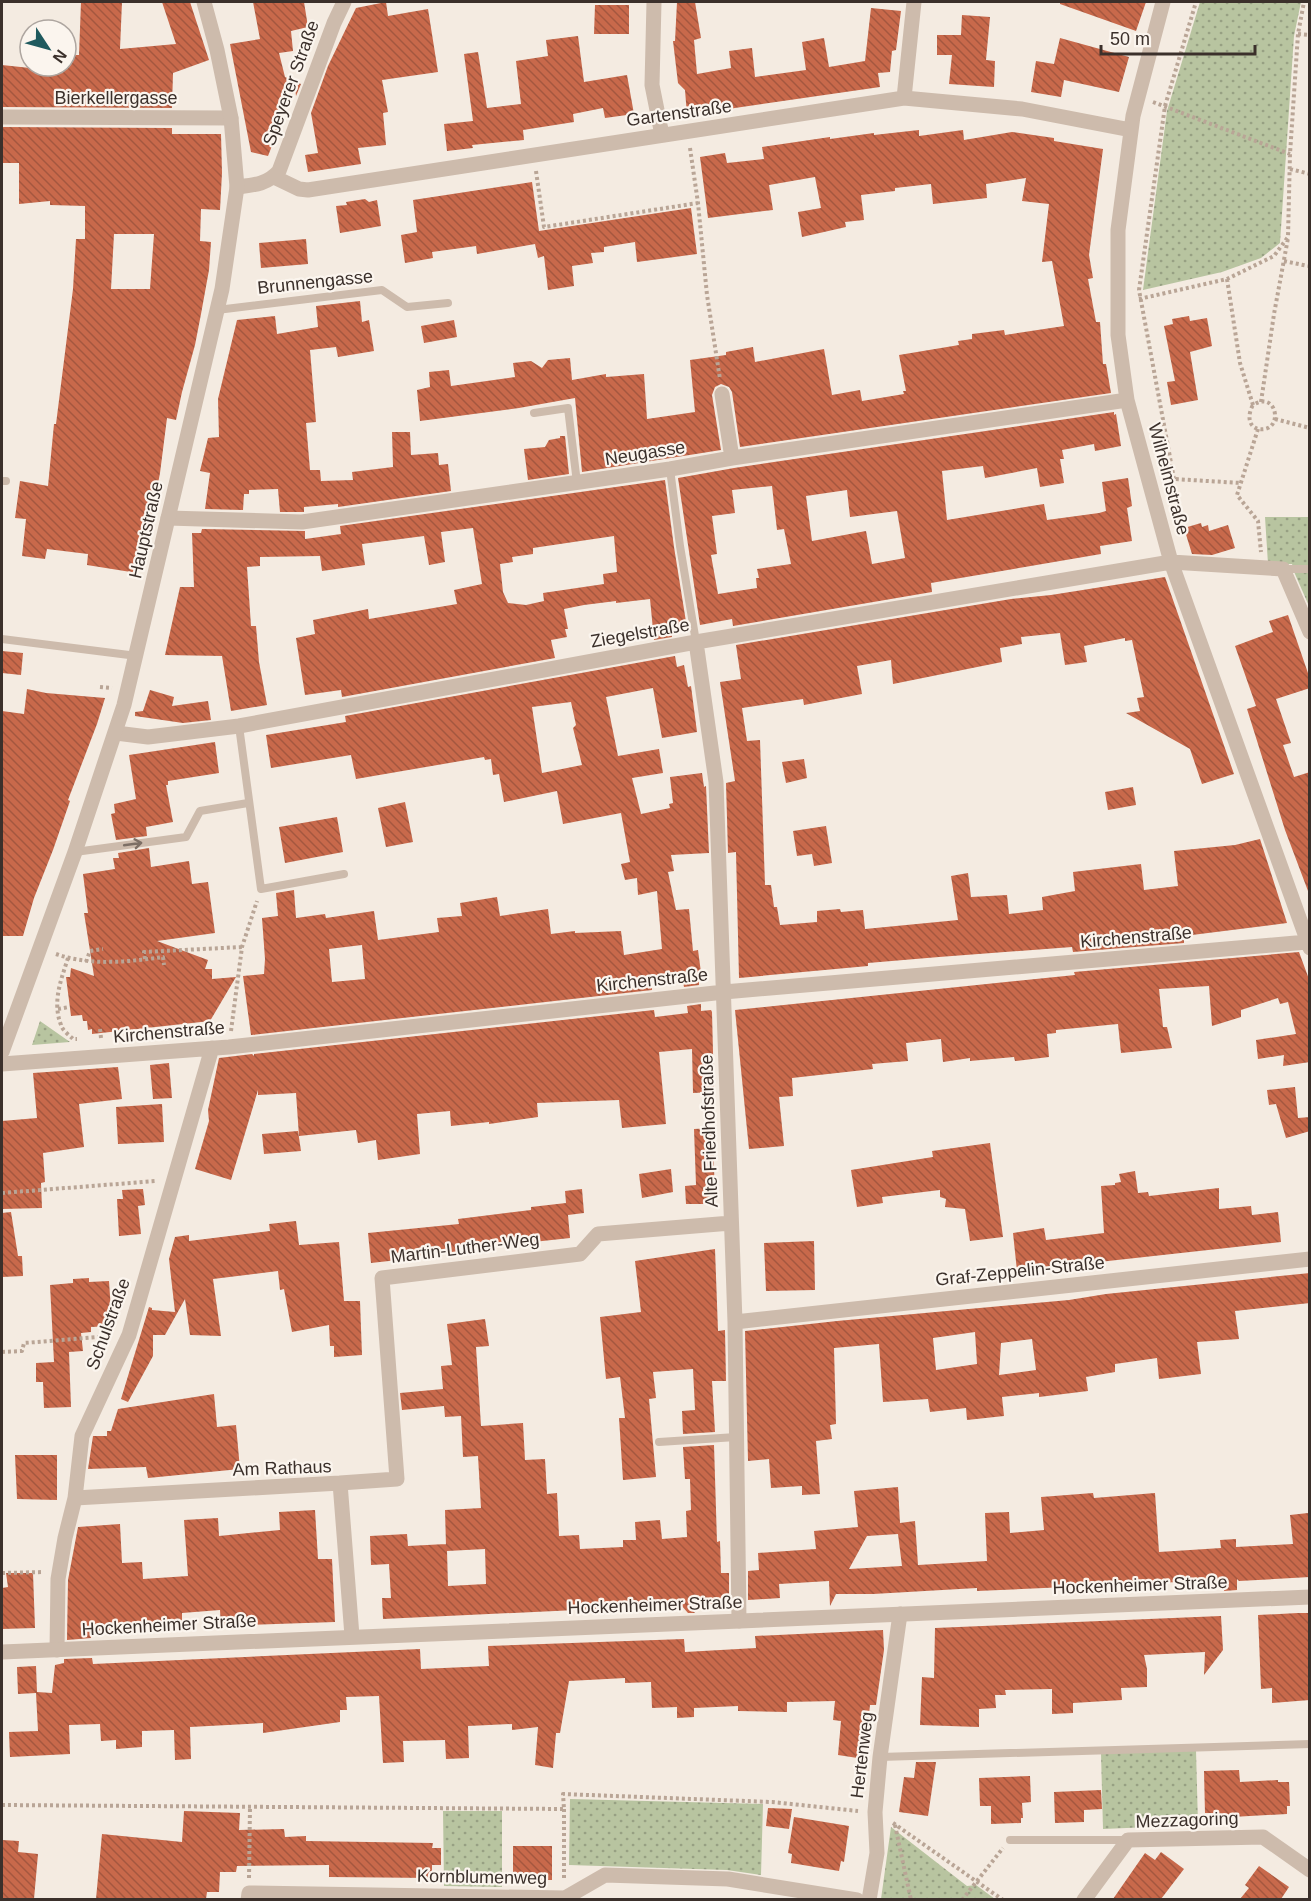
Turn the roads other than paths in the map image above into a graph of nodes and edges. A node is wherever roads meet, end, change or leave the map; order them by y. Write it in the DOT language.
graph roads {
  1 [pos="204,2"];
  2 [pos="344,2"];
  3 [pos="654,2"];
  4 [pos="914,2"];
  5 [pos="1163,2"];
  6 [pos="904,98"];
  7 [pos="2,117"];
  8 [pos="231,117"];
  9 [pos="1131,130"];
  10 [pos="662,135"];
  11 [pos="274,177"];
  12 [pos="237,187"];
  13 [pos="448,303"];
  14 [pos="217,310"];
  15 [pos="722,394"];
  16 [pos="1127,400"];
  17 [pos="534,413"];
  18 [pos="732,458"];
  19 [pos="670,470"];
  20 [pos="577,483"];
  21 [pos="168,518"];
  22 [pos="1171,562"];
  23 [pos="1283,569"];
  24 [pos="1310,569"];
  25 [pos="1310,632"];
  26 [pos="2,639"];
  27 [pos="696,642"];
  28 [pos="136,656"];
  29 [pos="239,726"];
  30 [pos="116,734"];
  31 [pos="248,802"];
  32 [pos="75,852"];
  33 [pos="344,874"];
  34 [pos="1308,945"];
  35 [pos="724,992"];
  36 [pos="212,1048"];
  37 [pos="2,1052"];
  38 [pos="2,1064"];
  39 [pos="731,1222"];
  40 [pos="1310,1259"];
  41 [pos="735,1322"];
  42 [pos="736,1437"];
  43 [pos="659,1442"];
  44 [pos="340,1483"];
  45 [pos="75,1498"];
  46 [pos="1310,1597"];
  47 [pos="900,1614"];
  48 [pos="739,1621"];
  49 [pos="352,1636"];
  50 [pos="57,1650"];
  51 [pos="2,1652"];
  52 [pos="1310,1744"];
  53 [pos="880,1757"];
  54 [pos="1010,1840"];
  55 [pos="1128,1840"];
  56 [pos="1310,1869"];
  57 [pos="249,1896"];
  58 [pos="857,1899"];
  59 [pos="868,1899"];
  60 [pos="1084,1899"];
  1 -- 8 [label="street, Hauptstraße"];
  2 -- 11 [label="street, Speyerer Straße"];
  3 -- 10 [label="street"];
  4 -- 6 [label="street"];
  5 -- 9 [label="street, Wilhelmstraße"];
  6 -- 9 [label="street, Gartenstraße"];
  6 -- 10 [label="street, Gartenstraße"];
  7 -- 8 [label="street, Bierkellergasse"];
  8 -- 12 [label="street, Hauptstraße"];
  9 -- 16 [label="street, Wilhelmstraße"];
  10 -- 11 [label="street, Gartenstraße"];
  11 -- 12 [label="street"];
  12 -- 14 [label="street, Hauptstraße"];
  13 -- 14 [label="lane, Brunnengasse"];
  14 -- 21 [label="street, Hauptstraße"];
  15 -- 18 [label="street"];
  16 -- 18 [label="street, Neugasse"];
  16 -- 22 [label="street, Wilhelmstraße"];
  17 -- 20 [label="lane"];
  18 -- 19 [label="street, Neugasse"];
  19 -- 20 [label="street, Neugasse"];
  19 -- 27 [label="lane"];
  20 -- 21 [label="street, Neugasse"];
  21 -- 28 [label="street, Hauptstraße"];
  22 -- 23 [label="street, Ziegelstraße"];
  22 -- 27 [label="street, Ziegelstraße"];
  22 -- 34 [label="street, Wilhelmstraße"];
  23 -- 24 [label="lane"];
  23 -- 25 [label="street"];
  26 -- 28 [label="lane"];
  27 -- 29 [label="street, Ziegelstraße"];
  27 -- 35 [label="street, Alte Friedhofstraße"];
  28 -- 30 [label="street, Hauptstraße"];
  29 -- 30 [label="street, Ziegelstraße"];
  29 -- 31 [label="lane"];
  30 -- 32 [label="street, Hauptstraße"];
  32 -- 31 [label="lane, one-way"];
  31 -- 33 [label="lane"];
  32 -- 37 [label="street, Hauptstraße"];
  34 -- 35 [label="street, Kirchenstraße"];
  35 -- 36 [label="street, Kirchenstraße"];
  35 -- 39 [label="street, Alte Friedhofstraße"];
  36 -- 38 [label="street, Kirchenstraße"];
  36 -- 45 [label="street, Schulstraße"];
  39 -- 41 [label="street, Alte Friedhofstraße"];
  39 -- 44 [label="street, Martin-Luther-Weg"];
  40 -- 41 [label="street, Graf-Zeppelin-Straße"];
  41 -- 42 [label="street, Alte Friedhofstraße"];
  42 -- 43 [label="lane"];
  42 -- 48 [label="street, Alte Friedhofstraße"];
  44 -- 45 [label="street, Am Rathaus"];
  44 -- 49 [label="street, Am Rathaus"];
  45 -- 50 [label="street, Schulstraße"];
  46 -- 47 [label="street, Hockenheimer Straße"];
  47 -- 48 [label="street, Hockenheimer Straße"];
  47 -- 53 [label="street, Hertenweg"];
  48 -- 49 [label="street, Hockenheimer Straße"];
  49 -- 50 [label="street, Hockenheimer Straße"];
  50 -- 51 [label="street, Hockenheimer Straße"];
  52 -- 53 [label="lane"];
  53 -- 59 [label="street, Hertenweg"];
  54 -- 55 [label="lane"];
  55 -- 56 [label="street, Mezzagoring"];
  55 -- 60 [label="street, Mezzagoring"];
  57 -- 58 [label="street, Kornblumenweg"];
}
